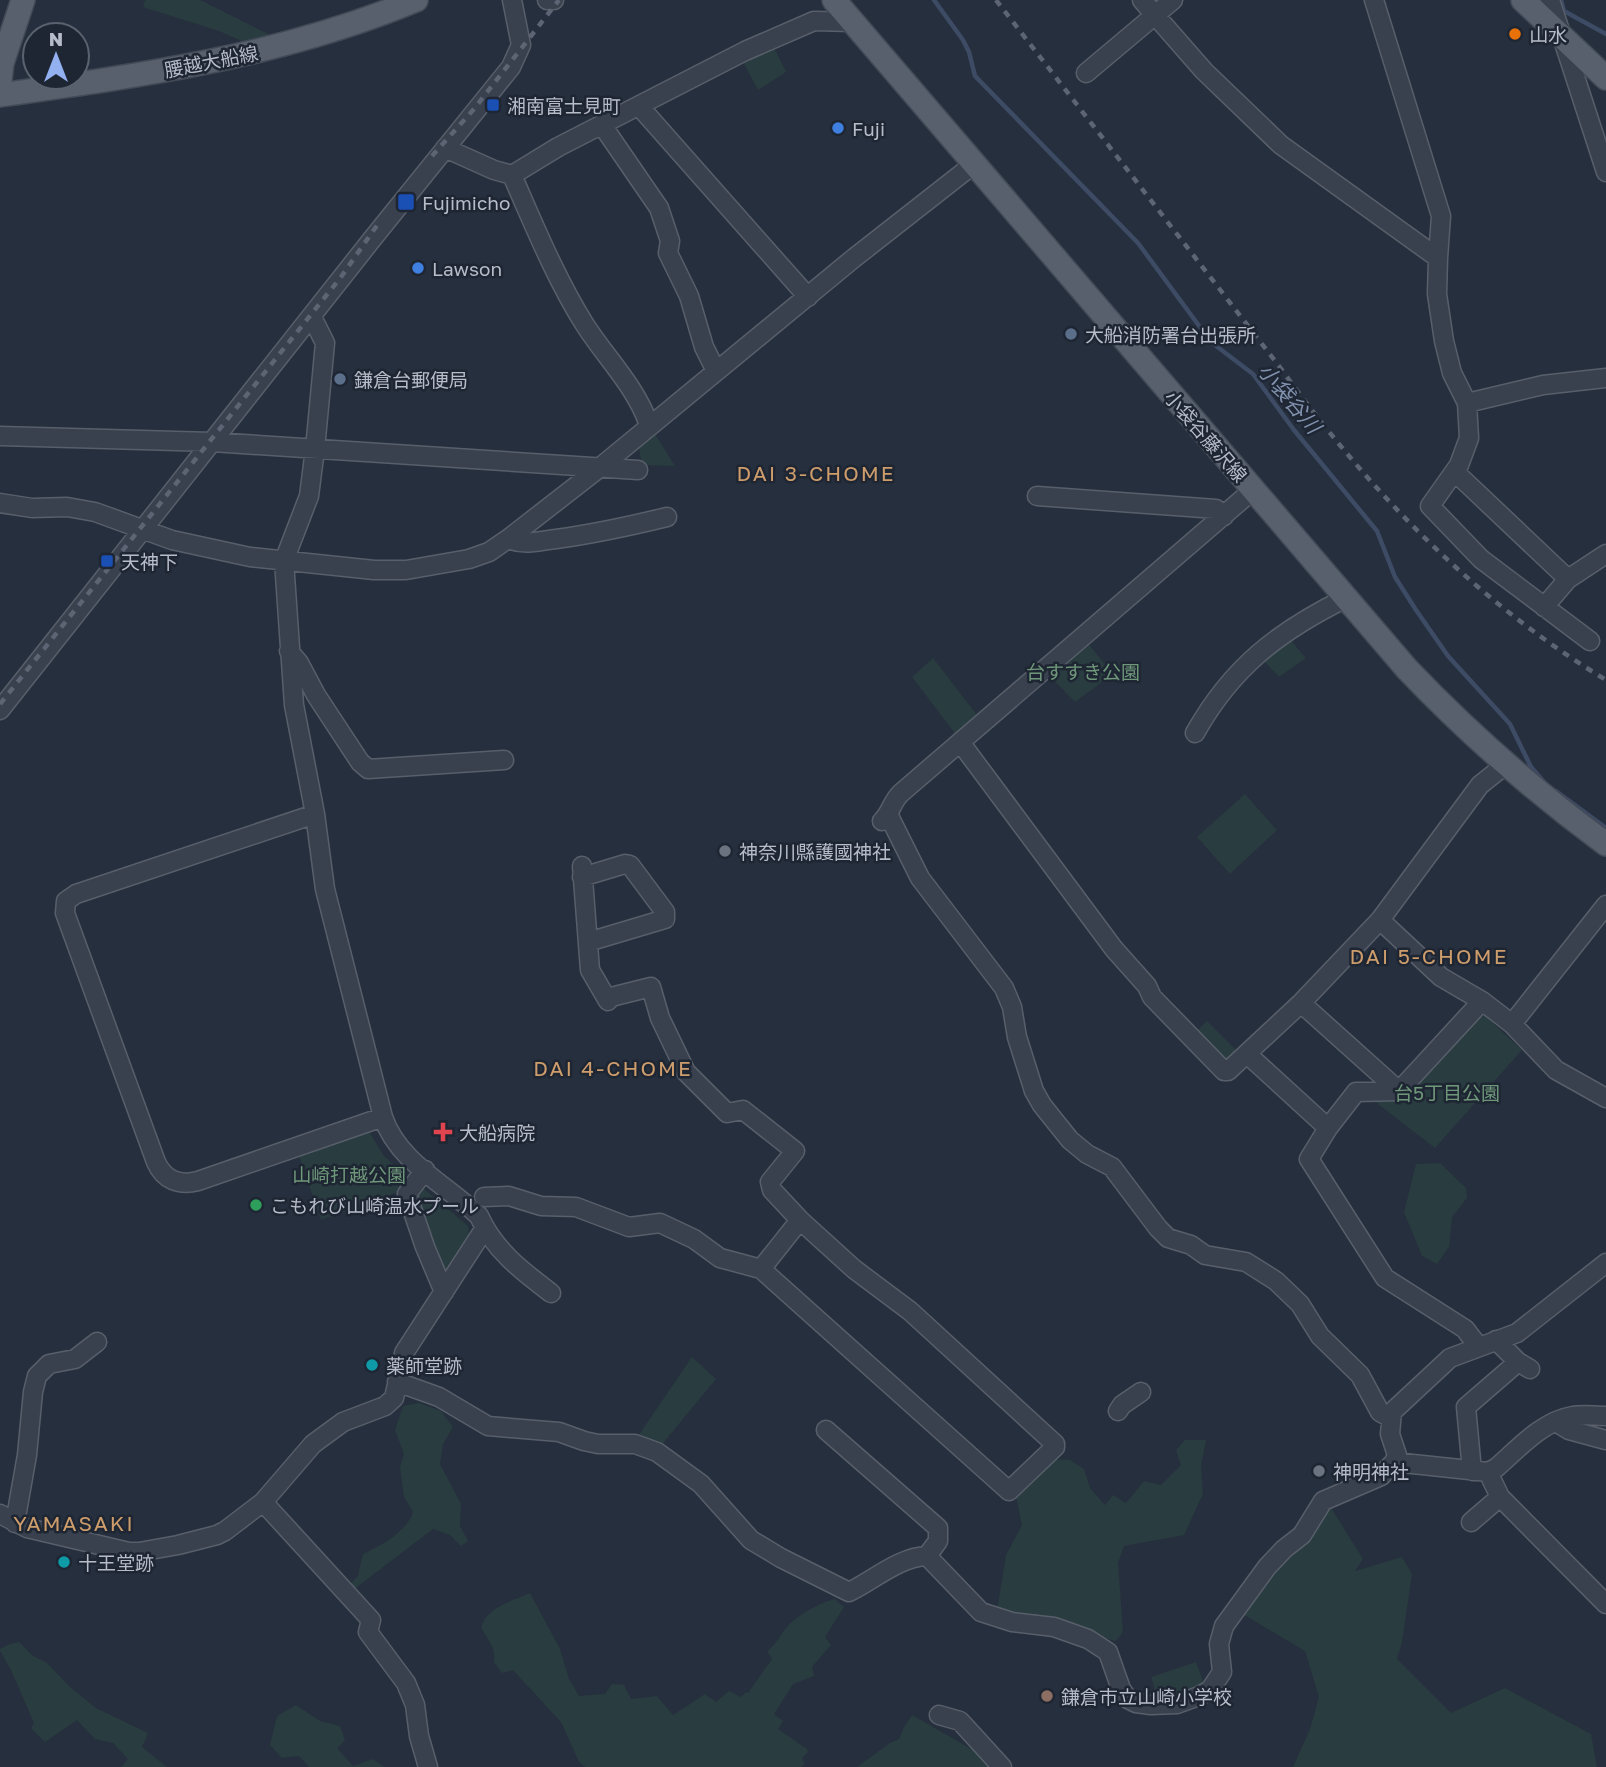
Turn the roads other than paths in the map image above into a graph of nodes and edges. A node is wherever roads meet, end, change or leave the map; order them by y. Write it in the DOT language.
graph roads {
  1 [pos="23,0"];
  2 [pos="416,0"];
  3 [pos="512,0"];
  4 [pos="547,0"];
  5 [pos="554,0"];
  6 [pos="834,0"];
  7 [pos="1142,0"];
  8 [pos="1173,0"];
  9 [pos="1374,0"];
  10 [pos="1523,0"];
  11 [pos="1550,0"];
  12 [pos="1155,15"];
  13 [pos="852,22"];
  14 [pos="1562,39"];
  15 [pos="1086,73"];
  16 [pos="1606,78"];
  17 [pos="0,80"];
  18 [pos="0,95"];
  19 [pos="639,106"];
  20 [pos="602,125"];
  21 [pos="445,148"];
  22 [pos="974,164"];
  23 [pos="1606,172"];
  24 [pos="512,175"];
  25 [pos="1438,258"];
  26 [pos="808,297"];
  27 [pos="313,317"];
  28 [pos="716,371"];
  29 [pos="1606,378"];
  30 [pos="1467,403"];
  31 [pos="649,425"];
  32 [pos="0,436"];
  33 [pos="212,442"];
  34 [pos="315,449"];
  35 [pos="598,469"];
  36 [pos="638,470"];
  37 [pos="1455,472"];
  38 [pos="1253,490"];
  39 [pos="1037,496"];
  40 [pos="0,503"];
  41 [pos="1224,516"];
  42 [pos="667,517"];
  43 [pos="144,529"];
  44 [pos="508,539"];
  45 [pos="1606,554"];
  46 [pos="284,561"];
  47 [pos="1568,579"];
  48 [pos="1346,598"];
  49 [pos="1544,607"];
  50 [pos="1590,641"];
  51 [pos="289,651"];
  52 [pos="0,710"];
  53 [pos="1195,733"];
  54 [pos="960,742"];
  55 [pos="504,760"];
  56 [pos="1505,765"];
  57 [pos="315,814"];
  58 [pos="1606,844"];
  59 [pos="1606,905"];
  60 [pos="1380,920"];
  61 [pos="588,942"];
  62 [pos="1482,1001"];
  63 [pos="1301,1003"];
  64 [pos="1512,1024"];
  65 [pos="1247,1054"];
  66 [pos="1399,1091"];
  67 [pos="1606,1098"];
  68 [pos="383,1117"];
  69 [pos="1328,1128"];
  70 [pos="425,1170"];
  71 [pos="484,1197"];
  72 [pos="800,1220"];
  73 [pos="485,1228"];
  74 [pos="1606,1262"];
  75 [pos="761,1269"];
  76 [pos="444,1292"];
  77 [pos="551,1293"];
  78 [pos="1496,1340"];
  79 [pos="97,1342"];
  80 [pos="1478,1346"];
  81 [pos="397,1382"];
  82 [pos="1141,1392"];
  83 [pos="1118,1411"];
  84 [pos="1606,1416"];
  85 [pos="1391,1418"];
  86 [pos="1556,1422"];
  87 [pos="826,1430"];
  88 [pos="1606,1440"];
  89 [pos="1394,1462"];
  90 [pos="1480,1471"];
  91 [pos="1500,1497"];
  92 [pos="263,1502"];
  93 [pos="7,1518"];
  94 [pos="1471,1522"];
  95 [pos="927,1556"];
  96 [pos="1606,1604"];
  97 [pos="939,1715"];
  98 [pos="428,1767"];
  99 [pos="1002,1767"];
  1 -- 17 [label="main road"];
  2 -- 18 [label="main road, 腰越大船線"];
  3 -- 21 [label="street"];
  4 -- 5 [label="street"];
  6 -- 13 [label="main road, 小袋谷藤沢線"];
  7 -- 12 [label="street"];
  8 -- 12 [label="street"];
  9 -- 25 [label="street"];
  10 -- 14 [label="main road"];
  11 -- 14 [label="street"];
  12 -- 15 [label="street"];
  12 -- 25 [label="street"];
  13 -- 19 [label="street"];
  13 -- 22 [label="main road, 小袋谷藤沢線"];
  14 -- 16 [label="main road"];
  14 -- 23 [label="street"];
  19 -- 20 [label="street"];
  19 -- 26 [label="street"];
  20 -- 24 [label="street"];
  20 -- 28 [label="street"];
  21 -- 24 [label="street"];
  21 -- 27 [label="street"];
  22 -- 26 [label="street"];
  22 -- 38 [label="main road, 小袋谷藤沢線"];
  24 -- 31 [label="street"];
  25 -- 30 [label="street"];
  26 -- 28 [label="street"];
  27 -- 33 [label="street"];
  27 -- 34 [label="street"];
  28 -- 31 [label="street"];
  29 -- 30 [label="street"];
  30 -- 37 [label="street"];
  31 -- 35 [label="street"];
  32 -- 33 [label="street"];
  33 -- 34 [label="street"];
  33 -- 43 [label="street"];
  34 -- 35 [label="street"];
  34 -- 46 [label="street"];
  35 -- 36 [label="street"];
  35 -- 44 [label="street"];
  37 -- 47 [label="street"];
  37 -- 49 [label="street"];
  38 -- 41 [label="street"];
  38 -- 48 [label="main road, 小袋谷藤沢線"];
  39 -- 41 [label="street"];
  40 -- 43 [label="street"];
  41 -- 54 [label="street"];
  42 -- 44 [label="street"];
  43 -- 46 [label="street"];
  43 -- 52 [label="street"];
  44 -- 46 [label="street"];
  45 -- 47 [label="street"];
  46 -- 51 [label="street"];
  47 -- 49 [label="street"];
  48 -- 53 [label="street"];
  48 -- 56 [label="main road, 小袋谷藤沢線"];
  49 -- 50 [label="street"];
  51 -- 55 [label="street"];
  51 -- 57 [label="street"];
  54 -- 65 [label="street"];
  54 -- 85 [label="street"];
  56 -- 58 [label="main road, 小袋谷藤沢線"];
  56 -- 60 [label="street"];
  57 -- 68 [label="street"];
  57 -- 68 [label="street"];
  59 -- 64 [label="street"];
  60 -- 62 [label="street"];
  60 -- 63 [label="street"];
  61 -- 61 [label="street"];
  61 -- 72 [label="street"];
  62 -- 64 [label="street"];
  62 -- 66 [label="street"];
  63 -- 65 [label="street"];
  63 -- 66 [label="street"];
  64 -- 67 [label="street"];
  65 -- 69 [label="street"];
  66 -- 69 [label="street"];
  68 -- 70 [label="street"];
  69 -- 80 [label="street"];
  70 -- 73 [label="street"];
  70 -- 76 [label="street"];
  71 -- 75 [label="street"];
  72 -- 75 [label="street"];
  72 -- 75 [label="street"];
  73 -- 76 [label="street"];
  73 -- 77 [label="street"];
  74 -- 78 [label="street"];
  76 -- 81 [label="street"];
  78 -- 80 [label="street"];
  78 -- 90 [label="street"];
  79 -- 93 [label="street"];
  80 -- 85 [label="street"];
  81 -- 92 [label="street"];
  81 -- 95 [label="street"];
  82 -- 83 [label="street"];
  84 -- 86 [label="street"];
  85 -- 89 [label="street"];
  86 -- 88 [label="street"];
  86 -- 90 [label="street"];
  87 -- 95 [label="street"];
  89 -- 90 [label="street"];
  89 -- 95 [label="street"];
  90 -- 91 [label="street"];
  91 -- 94 [label="street"];
  91 -- 96 [label="street"];
  92 -- 93 [label="street"];
  92 -- 98 [label="street"];
  97 -- 99 [label="street"];
}
